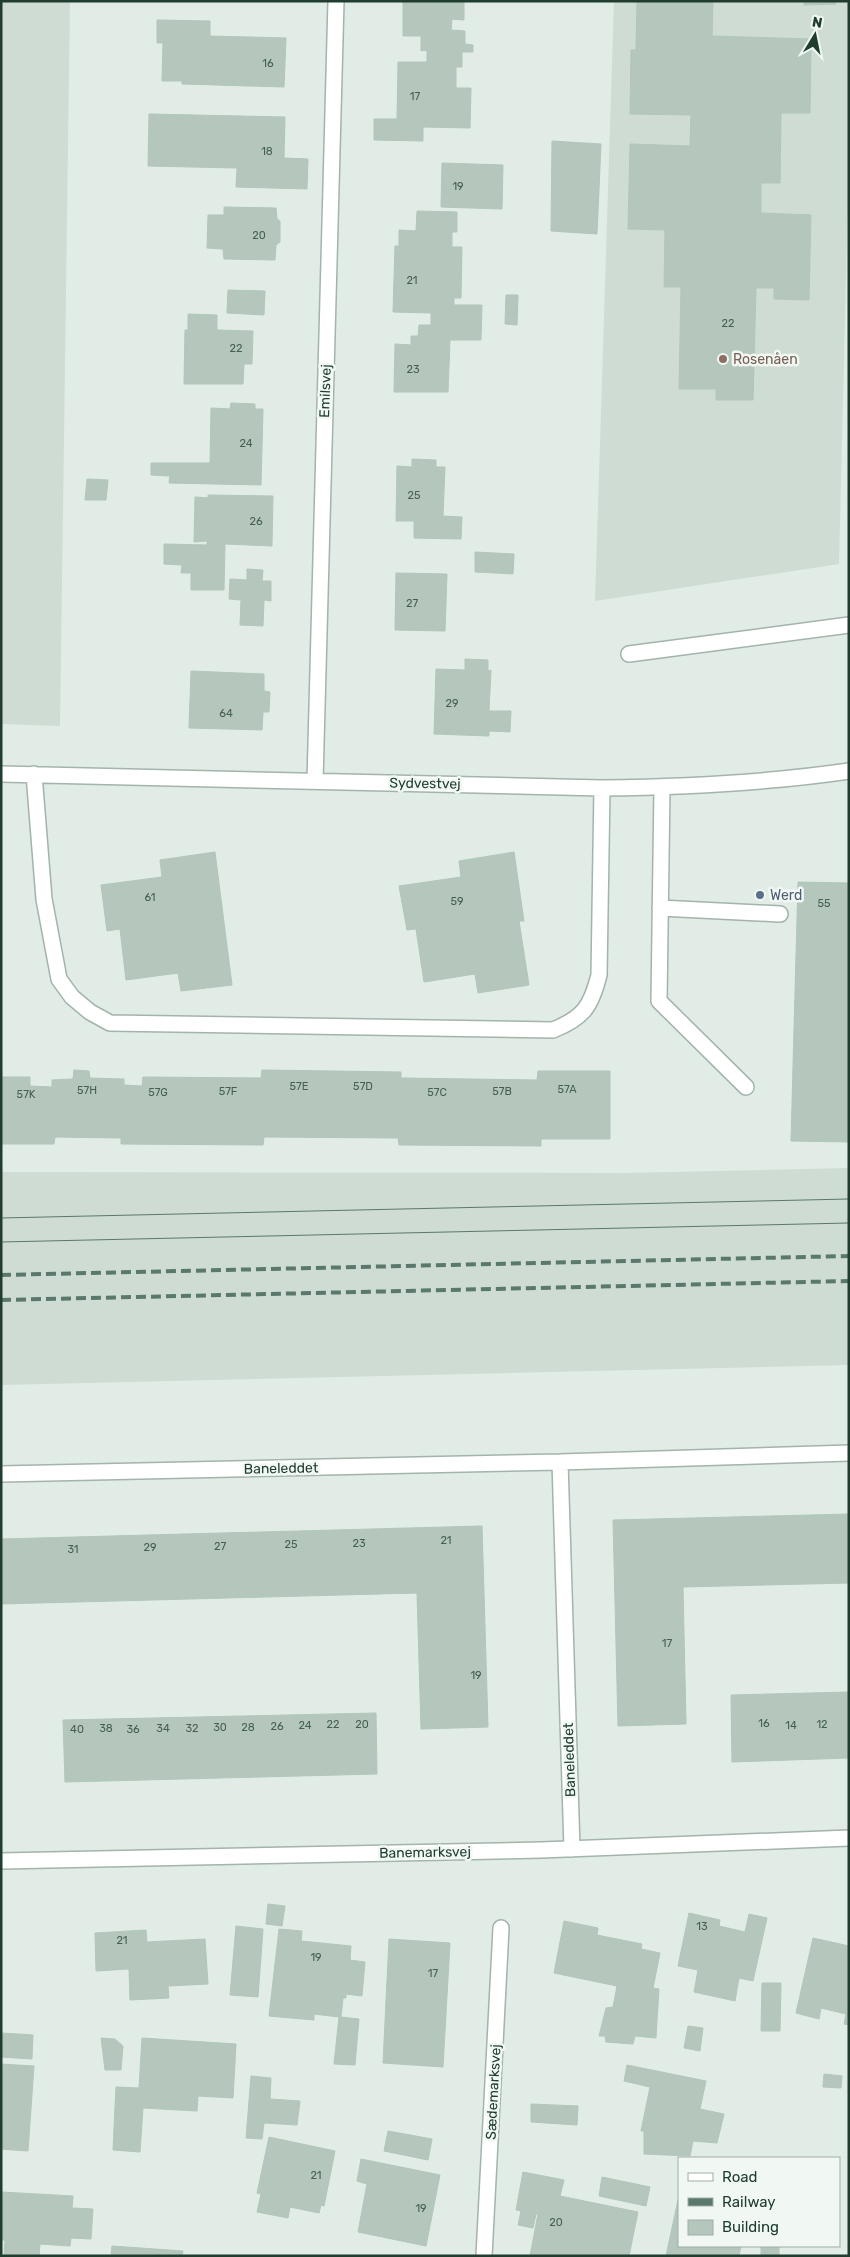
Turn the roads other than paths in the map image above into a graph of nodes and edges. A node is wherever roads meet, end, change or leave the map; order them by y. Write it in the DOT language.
graph roads {
  1 [pos="336,1"];
  2 [pos="849,624"];
  3 [pos="629,654"];
  4 [pos="849,772"];
  5 [pos="1,774"];
  6 [pos="34,774"];
  7 [pos="315,781"];
  8 [pos="662,787"];
  9 [pos="602,788"];
  10 [pos="660,908"];
  11 [pos="780,914"];
  12 [pos="746,1087"];
  13 [pos="849,1453"];
  14 [pos="560,1462"];
  15 [pos="1,1474"];
  16 [pos="849,1838"];
  17 [pos="572,1849"];
  18 [pos="1,1861"];
  19 [pos="501,1928"];
  20 [pos="484,2256"];
  1 -- 7 [label="street, Emilsvej"];
  2 -- 3 [label="street"];
  4 -- 8 [label="street, Sydvestvej"];
  5 -- 6 [label="street, Sydvestvej"];
  6 -- 7 [label="street, Sydvestvej"];
  6 -- 9 [label="street"];
  7 -- 9 [label="street, Sydvestvej"];
  8 -- 9 [label="street, Sydvestvej"];
  8 -- 10 [label="street"];
  10 -- 11 [label="street"];
  10 -- 12 [label="street"];
  13 -- 14 [label="street, Baneleddet"];
  14 -- 15 [label="street, Baneleddet"];
  14 -- 17 [label="street, Baneleddet"];
  16 -- 17 [label="street, Banemarksvej"];
  17 -- 18 [label="street, Banemarksvej"];
  19 -- 20 [label="street, Sædemarksvej"];
}
